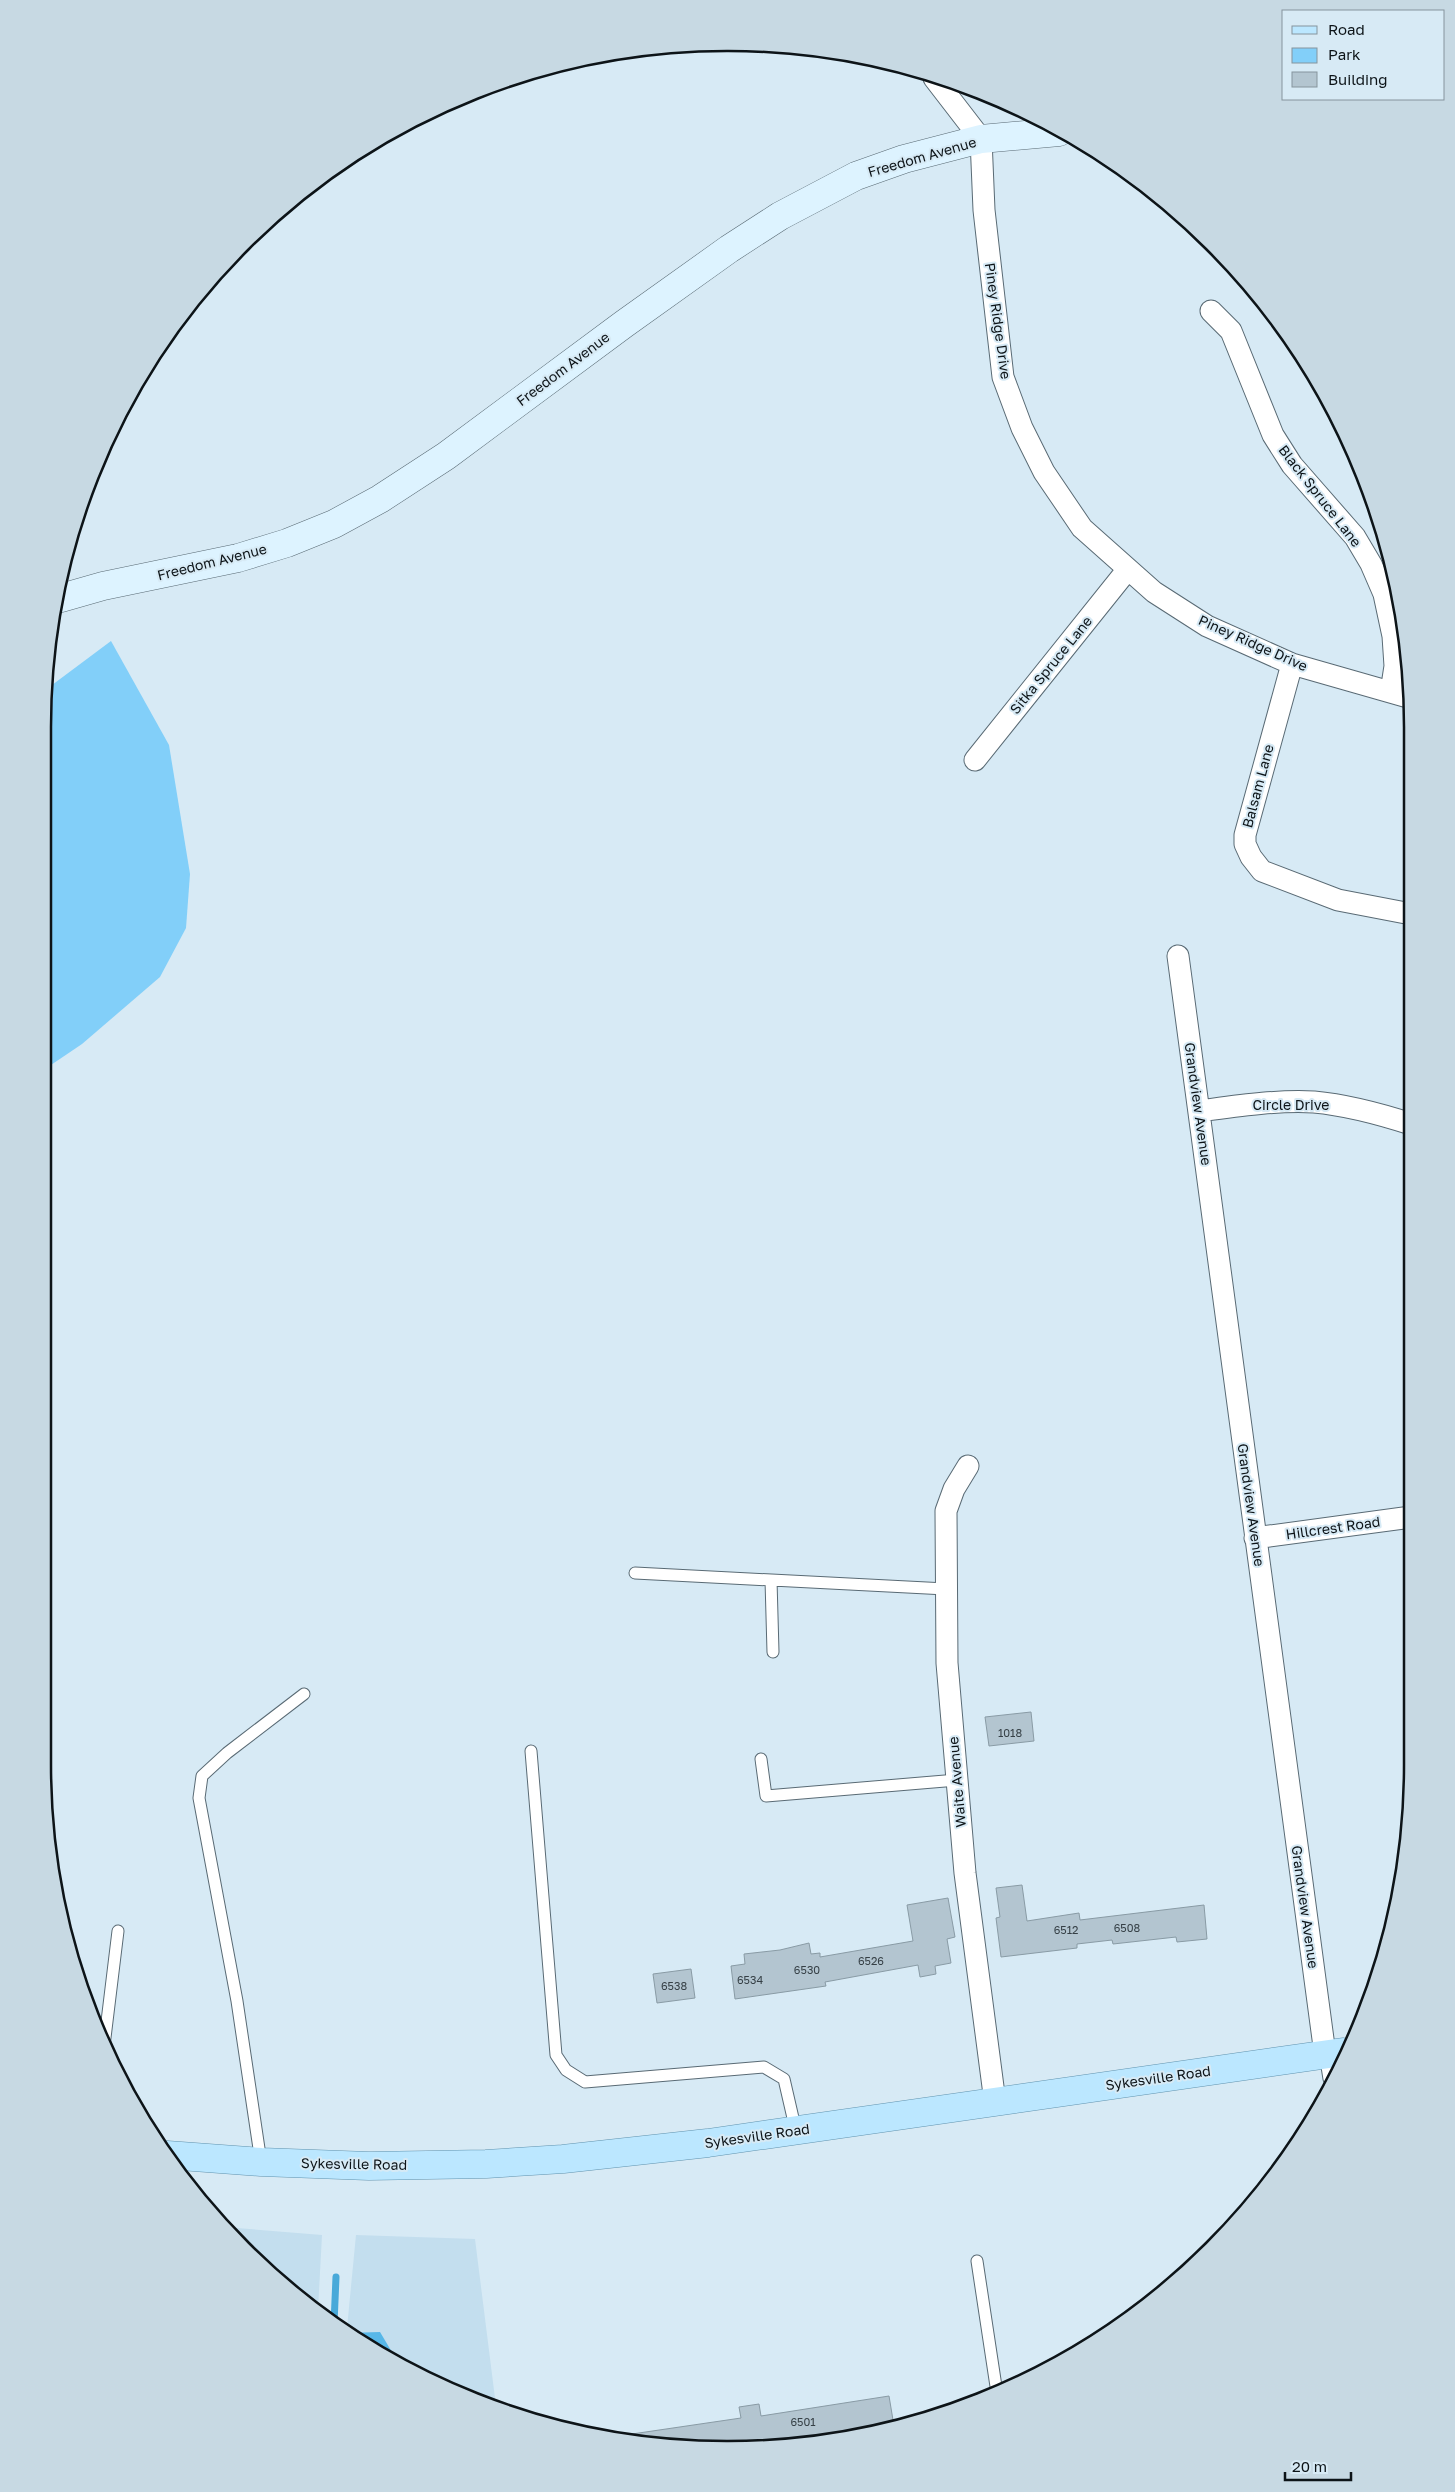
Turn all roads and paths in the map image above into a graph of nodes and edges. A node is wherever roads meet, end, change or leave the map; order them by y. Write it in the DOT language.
graph roads {
  1 [pos="940,85"];
  2 [pos="1049,133"];
  3 [pos="981,139"];
  4 [pos="1211,311"];
  5 [pos="1128,569"];
  6 [pos="64,597"];
  7 [pos="1292,664"];
  8 [pos="1391,692"];
  9 [pos="1403,695"];
  10 [pos="975,760"];
  11 [pos="1404,913"];
  12 [pos="1178,956"];
  13 [pos="1199,1111"];
  14 [pos="1404,1122"];
  15 [pos="968,1466"];
  16 [pos="1404,1519"];
  17 [pos="1255,1538"];
  18 [pos="635,1573"];
  19 [pos="770,1580"];
  20 [pos="946,1590"];
  21 [pos="773,1652"];
  22 [pos="304,1694"];
  23 [pos="532,1751"];
  24 [pos="762,1759"];
  25 [pos="957,1780"];
  26 [pos="118,1931"];
  27 [pos="106,2030"];
  28 [pos="1333,2062"];
  29 [pos="995,2102"];
  30 [pos="796,2131"];
  31 [pos="176,2156"];
  32 [pos="261,2162"];
  33 [pos="977,2262"];
  34 [pos="996,2385"];
  1 -- 3 [label="street"];
  2 -- 3 [label="street, Freedom Avenue"];
  3 -- 5 [label="street, Piney Ridge Drive"];
  3 -- 6 [label="street, Freedom Avenue"];
  4 -- 8 [label="street, Black Spruce Lane"];
  5 -- 7 [label="street, Piney Ridge Drive"];
  5 -- 10 [label="street, Sitka Spruce Lane"];
  7 -- 8 [label="street, Piney Ridge Drive"];
  7 -- 11 [label="street, Balsam Lane"];
  8 -- 9 [label="street, Piney Ridge Drive"];
  12 -- 13 [label="street, Grandview Avenue"];
  13 -- 14 [label="street, Circle Drive"];
  13 -- 17 [label="street, Grandview Avenue"];
  15 -- 20 [label="street, Waite Avenue"];
  16 -- 17 [label="street, Hillcrest Road"];
  17 -- 28 [label="street, Grandview Avenue"];
  18 -- 19 [label="lane"];
  19 -- 20 [label="lane"];
  19 -- 21 [label="lane"];
  20 -- 25 [label="street, Waite Avenue"];
  22 -- 32 [label="lane"];
  23 -- 30 [label="lane"];
  24 -- 25 [label="lane"];
  25 -- 29 [label="street, Waite Avenue"];
  26 -- 27 [label="lane"];
  28 -- 29 [label="main road, Sykesville Road"];
  29 -- 30 [label="main road, Sykesville Road"];
  30 -- 32 [label="main road, Sykesville Road"];
  31 -- 32 [label="main road, Sykesville Road"];
  33 -- 34 [label="lane"];
}
